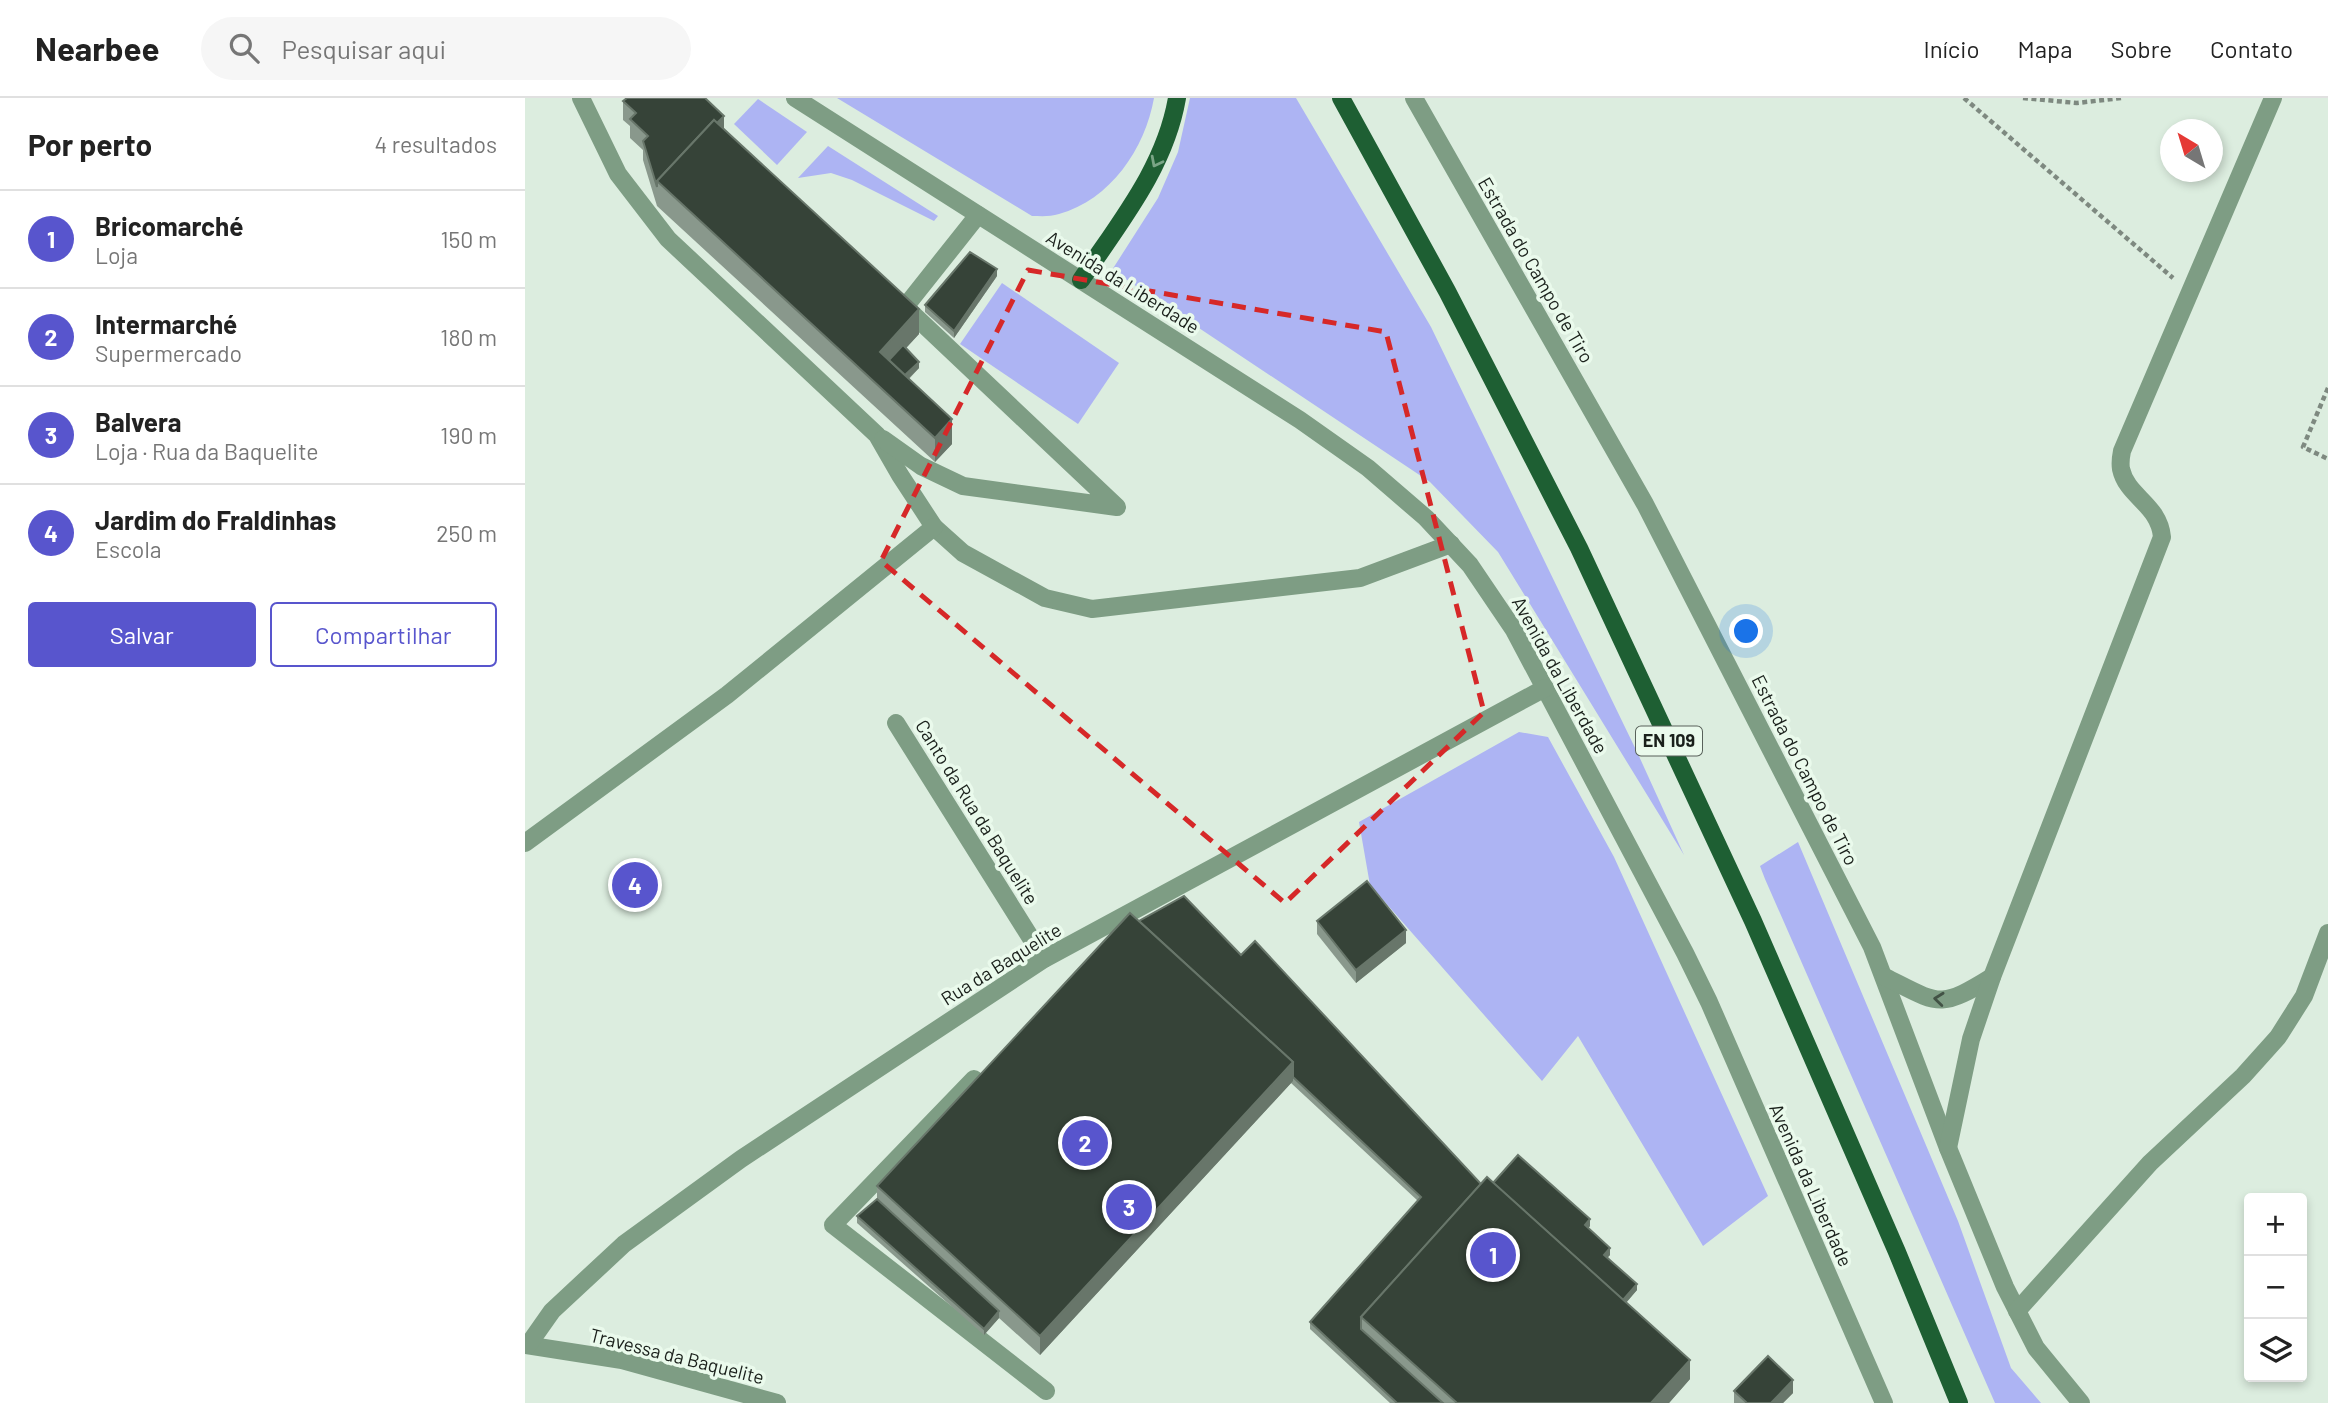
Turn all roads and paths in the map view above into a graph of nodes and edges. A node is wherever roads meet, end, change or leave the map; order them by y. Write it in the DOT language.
graph roads {
  1 [pos="581,98"];
  2 [pos="795,98"];
  3 [pos="1177,98"];
  4 [pos="1341,98"];
  5 [pos="1414,98"];
  6 [pos="1964,98"];
  7 [pos="2023,98"];
  8 [pos="2121,98"];
  9 [pos="2273,98"];
  10 [pos="978,215"];
  11 [pos="1081,281"];
  12 [pos="886,289"];
  13 [pos="2190,292"];
  14 [pos="905,307"];
  15 [pos="2328,388"];
  16 [pos="877,435"];
  17 [pos="2328,459"];
  18 [pos="934,527"];
  19 [pos="1451,544"];
  20 [pos="1545,688"];
  21 [pos="896,723"];
  22 [pos="525,843"];
  23 [pos="2328,933"];
  24 [pos="1044,959"];
  25 [pos="1992,976"];
  26 [pos="1885,977"];
  27 [pos="974,1079"];
  28 [pos="1948,1148"];
  29 [pos="2017,1311"];
  30 [pos="526,1345"];
  31 [pos="1046,1391"];
  32 [pos="777,1403"];
  33 [pos="1884,1403"];
  34 [pos="1959,1403"];
  35 [pos="2081,1403"];
  1 -- 16 [label="street"];
  2 -- 10 [label="street, Avenida da Liberdade"];
  3 -- 11 [label="main road, one-way"];
  4 -- 34 [label="main road, EN 109"];
  5 -- 26 [label="street, Estrada do Campo de Tiro"];
  6 -- 13 [label="path"];
  7 -- 8 [label="path"];
  9 -- 13 [label="street"];
  10 -- 11 [label="street, Avenida da Liberdade"];
  10 -- 14 [label="street"];
  11 -- 19 [label="street, Avenida da Liberdade"];
  12 -- 14 [label="street"];
  13 -- 25 [label="street"];
  14 -- 16 [label="street"];
  15 -- 17 [label="path"];
  16 -- 18 [label="street"];
  18 -- 19 [label="street"];
  18 -- 22 [label="street"];
  19 -- 20 [label="street, Avenida da Liberdade"];
  20 -- 24 [label="street, Rua da Baquelite"];
  20 -- 33 [label="street, Avenida da Liberdade"];
  21 -- 24 [label="street, Canto da Rua da Baquelite"];
  23 -- 29 [label="street"];
  24 -- 30 [label="street, Rua da Baquelite"];
  25 -- 26 [label="street, one-way"];
  25 -- 28 [label="street"];
  26 -- 28 [label="street, Estrada do Campo de Tiro"];
  27 -- 31 [label="street"];
  28 -- 29 [label="street, Estrada do Campo de Tiro"];
  29 -- 35 [label="street, Estrada do Campo de Tiro"];
  30 -- 32 [label="street, Travessa da Baquelite"];
}
